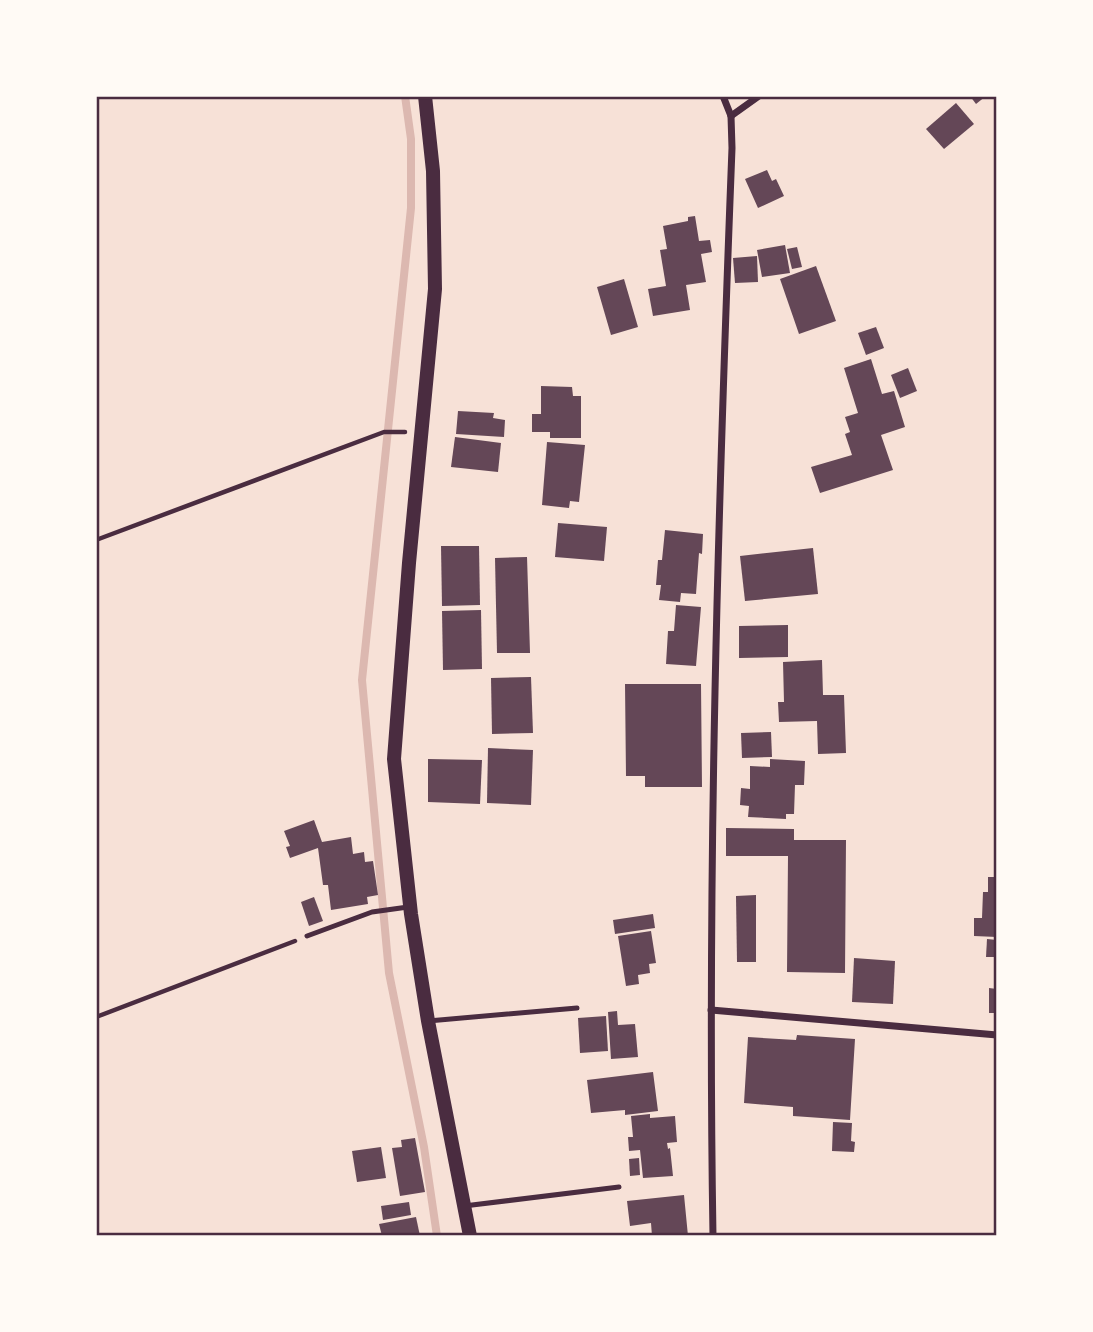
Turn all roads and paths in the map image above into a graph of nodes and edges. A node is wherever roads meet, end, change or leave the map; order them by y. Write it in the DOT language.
graph roads {
  1 [pos="425,96"];
  2 [pos="723,96"];
  3 [pos="759,96"];
  4 [pos="731,117"];
  5 [pos="405,432"];
  6 [pos="96,540"];
  7 [pos="410,907"];
  8 [pos="307,936"];
  9 [pos="577,1008"];
  10 [pos="711,1010"];
  11 [pos="96,1017"];
  12 [pos="428,1021"];
  13 [pos="997,1035"];
  14 [pos="618,1187"];
  15 [pos="464,1206"];
  16 [pos="470,1236"];
  17 [pos="713,1236"];
  1 -- 7 [label="main road"];
  2 -- 4 [label="street"];
  3 -- 4 [label="street"];
  4 -- 10 [label="street"];
  5 -- 6 [label="path"];
  7 -- 8 [label="lane"];
  7 -- 12 [label="main road"];
  8 -- 11 [label="path"];
  9 -- 12 [label="lane"];
  10 -- 13 [label="street"];
  10 -- 17 [label="street"];
  12 -- 15 [label="main road"];
  14 -- 15 [label="lane"];
  15 -- 16 [label="main road"];
}
